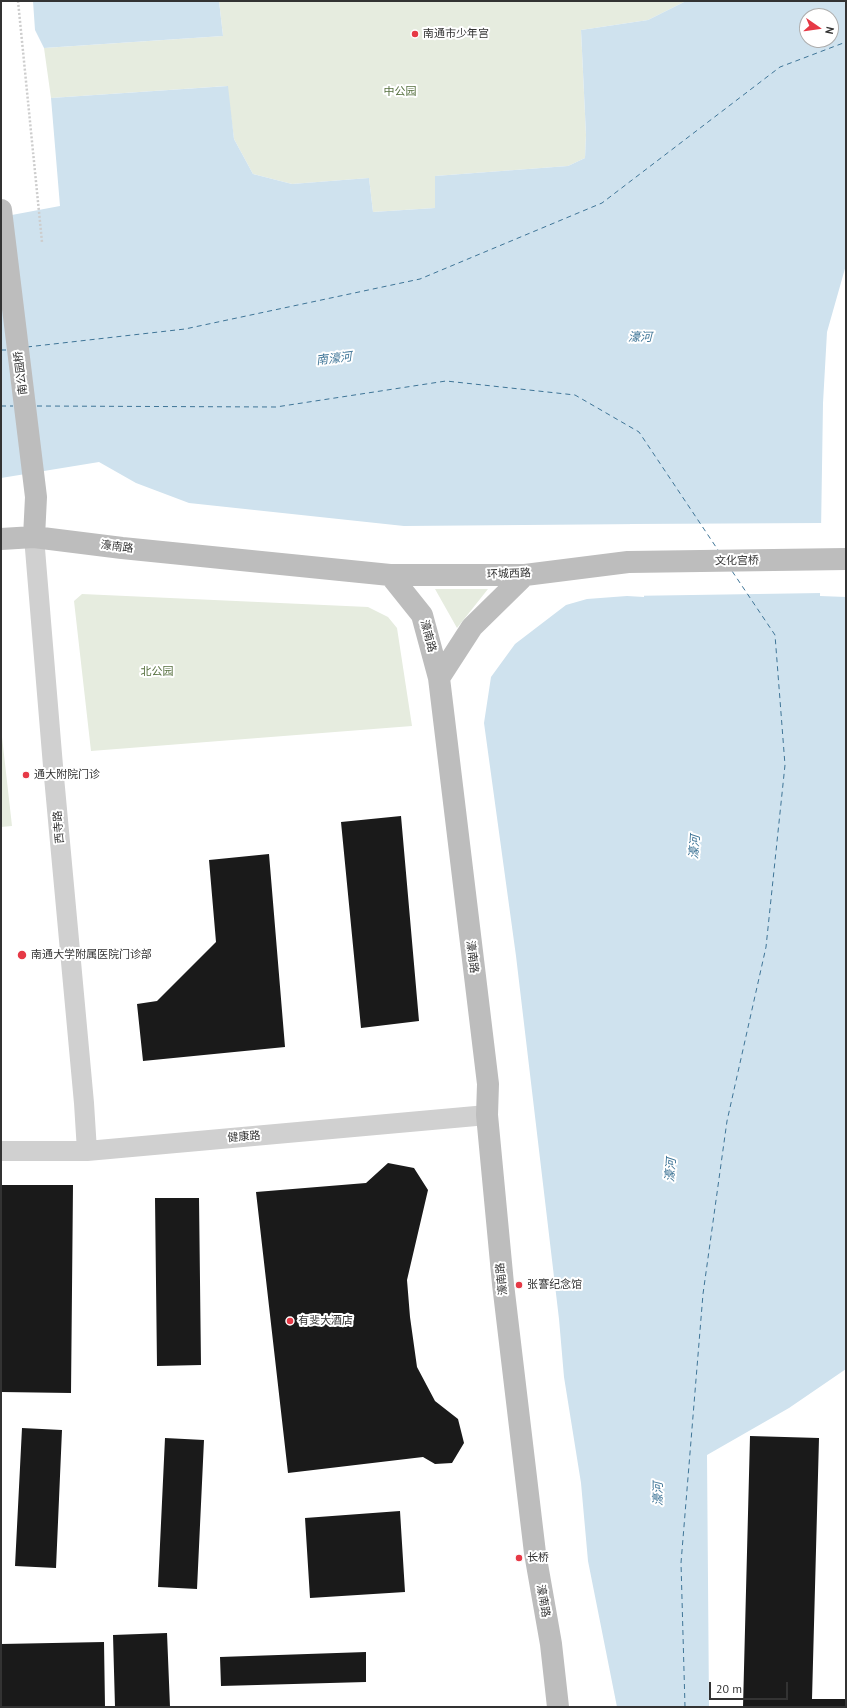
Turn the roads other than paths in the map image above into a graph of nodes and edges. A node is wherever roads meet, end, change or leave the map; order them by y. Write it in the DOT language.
graph roads {
  1 [pos="1,210"];
  2 [pos="34,537"];
  3 [pos="1,539"];
  4 [pos="846,560"];
  5 [pos="628,562"];
  6 [pos="390,575"];
  7 [pos="525,575"];
  8 [pos="439,678"];
  9 [pos="488,1115"];
  10 [pos="1,1151"];
  11 [pos="87,1151"];
  12 [pos="558,1707"];
  1 -- 2 [label="street, 南公园桥"];
  2 -- 3 [label="street"];
  2 -- 6 [label="street, 濠南路"];
  2 -- 11 [label="street, 西寺路"];
  4 -- 5 [label="street, 文化宫桥"];
  5 -- 7 [label="street, 环城西路"];
  6 -- 7 [label="street, 环城西路"];
  6 -- 8 [label="street, 濠南路"];
  7 -- 8 [label="street"];
  8 -- 9 [label="street, 濠南路"];
  9 -- 11 [label="street, 健康路"];
  9 -- 12 [label="street, 濠南路"];
  10 -- 11 [label="street, 健康路"];
}
